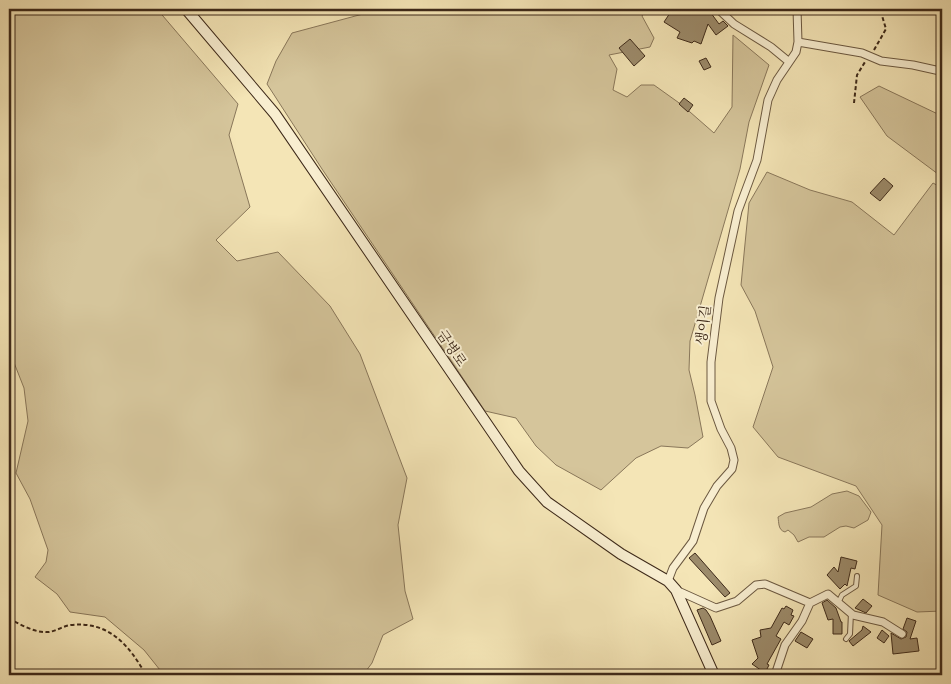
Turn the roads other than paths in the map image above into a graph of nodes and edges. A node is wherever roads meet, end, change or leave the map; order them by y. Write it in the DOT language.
graph roads {
  1 [pos="186,9"];
  2 [pos="718,9"];
  3 [pos="797,9"];
  4 [pos="798,42"];
  5 [pos="788,61"];
  6 [pos="942,73"];
  7 [pos="858,576"];
  8 [pos="668,581"];
  9 [pos="676,590"];
  10 [pos="810,603"];
  11 [pos="838,603"];
  12 [pos="851,614"];
  13 [pos="902,634"];
  14 [pos="846,639"];
  15 [pos="714,675"];
  16 [pos="775,675"];
  1 -- 8 [label="street, 금병로"];
  2 -- 5 [label="street"];
  3 -- 4 [label="street, 생이길"];
  4 -- 5 [label="street, 생이길"];
  4 -- 6 [label="street"];
  5 -- 8 [label="street, 생이길"];
  7 -- 11 [label="lane"];
  8 -- 9 [label="street, 금병로"];
  9 -- 10 [label="street"];
  9 -- 15 [label="street, 금병로"];
  10 -- 11 [label="street"];
  10 -- 16 [label="street"];
  11 -- 12 [label="street"];
  12 -- 13 [label="street"];
  12 -- 14 [label="lane"];
}
